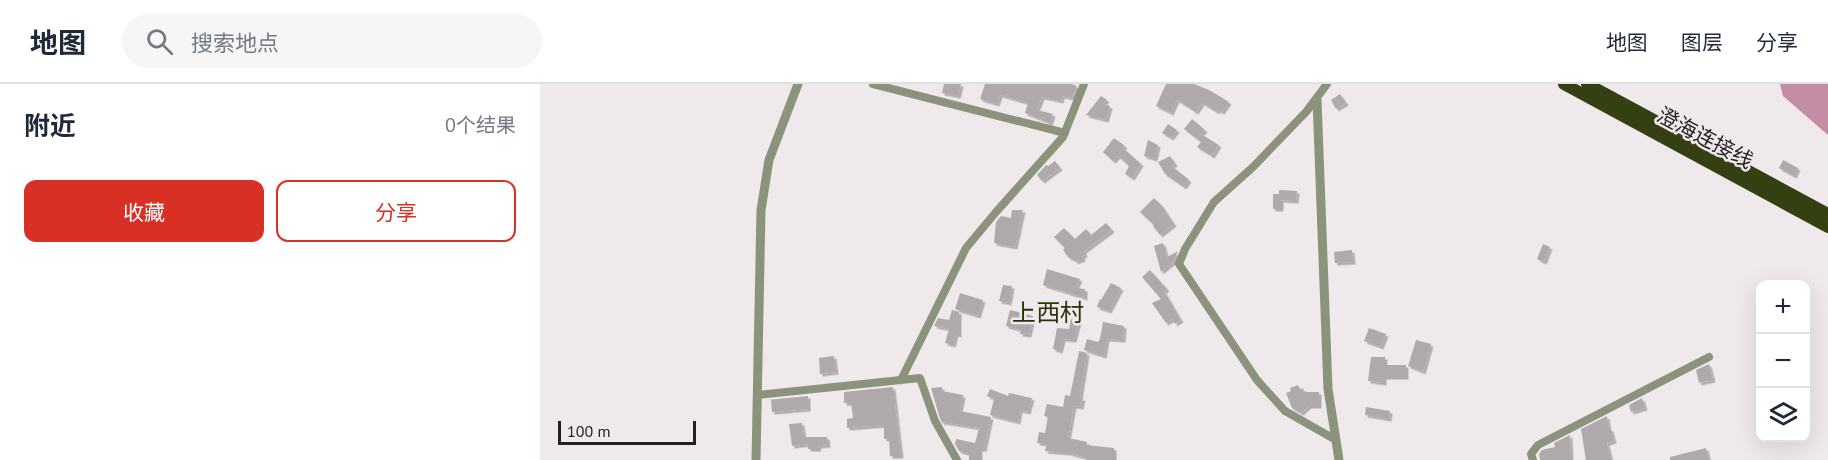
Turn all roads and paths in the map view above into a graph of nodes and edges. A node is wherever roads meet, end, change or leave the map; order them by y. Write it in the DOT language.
graph roads {
  1 [pos="798,84"];
  2 [pos="873,84"];
  3 [pos="1084,84"];
  4 [pos="1327,84"];
  5 [pos="1564,84"];
  6 [pos="1587,84"];
  7 [pos="1317,100"];
  8 [pos="1065,133"];
  9 [pos="1828,214"];
  10 [pos="1828,227"];
  11 [pos="1708,357"];
  12 [pos="901,380"];
  13 [pos="757,395"];
  14 [pos="1336,440"];
  15 [pos="756,460"];
  16 [pos="957,460"];
  17 [pos="1339,460"];
  18 [pos="1533,460"];
  1 -- 13 [label="street"];
  2 -- 8 [label="street"];
  3 -- 8 [label="street"];
  4 -- 7 [label="street"];
  5 -- 10 [label="highway, 澄海连接线"];
  6 -- 9 [label="highway, 澄海连接线"];
  7 -- 14 [label="street"];
  7 -- 14 [label="street"];
  8 -- 12 [label="street"];
  11 -- 18 [label="street"];
  12 -- 13 [label="street"];
  12 -- 16 [label="street"];
  13 -- 15 [label="street"];
  14 -- 17 [label="street"];
}
